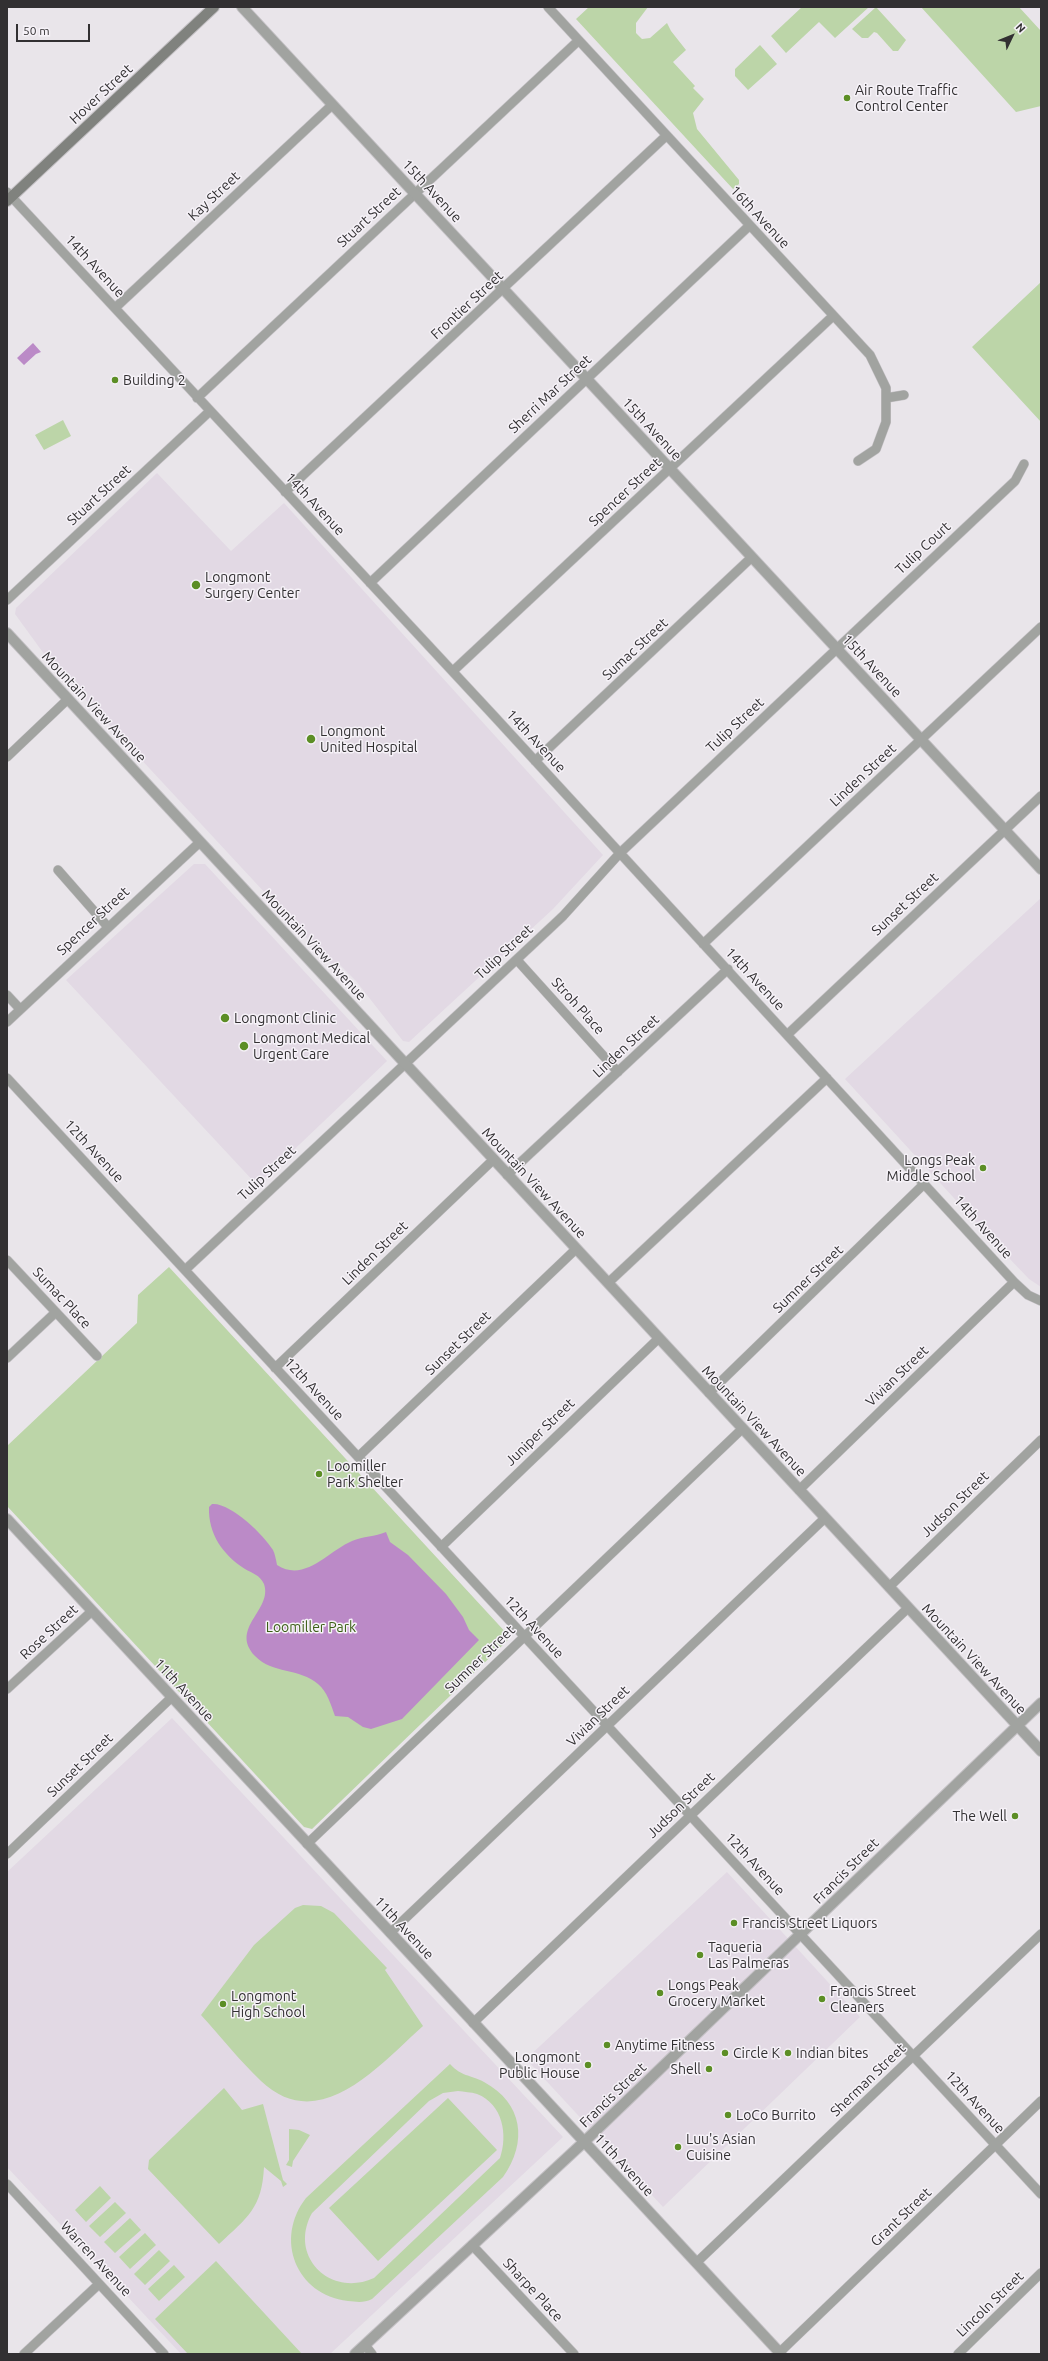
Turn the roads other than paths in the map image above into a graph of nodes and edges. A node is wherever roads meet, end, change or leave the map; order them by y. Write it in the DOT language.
graph roads {
  1 [pos="214,7"];
  2 [pos="242,7"];
  3 [pos="548,7"];
  4 [pos="578,40"];
  5 [pos="332,105"];
  6 [pos="666,136"];
  7 [pos="415,194"];
  8 [pos="8,197"];
  9 [pos="749,226"];
  10 [pos="504,289"];
  11 [pos="115,308"];
  12 [pos="833,316"];
  13 [pos="586,379"];
  14 [pos="904,395"];
  15 [pos="197,398"];
  16 [pos="886,398"];
  17 [pos="210,411"];
  18 [pos="858,461"];
  19 [pos="1024,464"];
  20 [pos="670,469"];
  21 [pos="285,492"];
  22 [pos="752,557"];
  23 [pos="370,583"];
  24 [pos="7,600"];
  25 [pos="1041,627"];
  26 [pos="7,633"];
  27 [pos="837,649"];
  28 [pos="453,671"];
  29 [pos="68,699"];
  30 [pos="921,740"];
  31 [pos="7,757"];
  32 [pos="535,761"];
  33 [pos="1041,796"];
  34 [pos="1004,830"];
  35 [pos="200,842"];
  36 [pos="620,853"];
  37 [pos="58,870"];
  38 [pos="1041,870"];
  39 [pos="108,927"];
  40 [pos="703,944"];
  41 [pos="516,960"];
  42 [pos="728,969"];
  43 [pos="7,994"];
  44 [pos="20,1009"];
  45 [pos="7,1022"];
  46 [pos="788,1034"];
  47 [pos="404,1063"];
  48 [pos="618,1072"];
  49 [pos="7,1078"];
  50 [pos="827,1078"];
  51 [pos="494,1159"];
  52 [pos="508,1175"];
  53 [pos="924,1184"];
  54 [pos="576,1249"];
  55 [pos="7,1260"];
  56 [pos="185,1270"];
  57 [pos="1014,1282"];
  58 [pos="608,1283"];
  59 [pos="1041,1302"];
  60 [pos="56,1312"];
  61 [pos="659,1338"];
  62 [pos="97,1356"];
  63 [pos="7,1358"];
  64 [pos="275,1368"];
  65 [pos="709,1393"];
  66 [pos="742,1429"];
  67 [pos="1041,1440"];
  68 [pos="358,1457"];
  69 [pos="799,1490"];
  70 [pos="825,1518"];
  71 [pos="8,1522"];
  72 [pos="441,1547"];
  73 [pos="889,1587"];
  74 [pos="908,1608"];
  75 [pos="92,1611"];
  76 [pos="524,1637"];
  77 [pos="7,1689"];
  78 [pos="172,1697"];
  79 [pos="1041,1703"];
  80 [pos="607,1726"];
  81 [pos="1017,1726"];
  82 [pos="1041,1751"];
  83 [pos="690,1815"];
  84 [pos="307,1844"];
  85 [pos="7,1854"];
  86 [pos="390,1933"];
  87 [pos="1041,1934"];
  88 [pos="801,1935"];
  89 [pos="473,2024"];
  90 [pos="913,2056"];
  91 [pos="1041,2101"];
  92 [pos="584,2142"];
  93 [pos="995,2145"];
  94 [pos="7,2184"];
  95 [pos="1041,2194"];
  96 [pos="472,2245"];
  97 [pos="696,2263"];
  98 [pos="1041,2273"];
  99 [pos="99,2284"];
  100 [pos="364,2346"];
  101 [pos="780,2353"];
  102 [pos="24,2354"];
  103 [pos="164,2354"];
  104 [pos="356,2354"];
  105 [pos="372,2354"];
  106 [pos="574,2354"];
  107 [pos="958,2354"];
  1 -- 8 [label="main road, Hover Street"];
  2 -- 5 [label="street, 15th Avenue"];
  3 -- 4 [label="street, 16th Avenue"];
  4 -- 6 [label="street, 16th Avenue"];
  4 -- 7 [label="street, Stuart Street"];
  5 -- 7 [label="street, 15th Avenue"];
  5 -- 11 [label="street, Kay Street"];
  6 -- 9 [label="street, 16th Avenue"];
  6 -- 10 [label="street, Frontier Street"];
  7 -- 10 [label="street, 15th Avenue"];
  7 -- 15 [label="street, Stuart Street"];
  8 -- 11 [label="street, 14th Avenue"];
  9 -- 12 [label="street, 16th Avenue"];
  9 -- 13 [label="street, Sherri Mar Street"];
  10 -- 13 [label="street, 15th Avenue"];
  10 -- 21 [label="street, Frontier Street"];
  11 -- 15 [label="street, 14th Avenue"];
  12 -- 16 [label="street, 16th Avenue"];
  12 -- 20 [label="street, Spencer Street"];
  13 -- 20 [label="street, 15th Avenue"];
  13 -- 23 [label="street, Sherri Mar Street"];
  14 -- 16 [label="street"];
  15 -- 17 [label="street, 14th Avenue"];
  16 -- 18 [label="street, 16th Avenue"];
  17 -- 21 [label="street, 14th Avenue"];
  17 -- 24 [label="street, Stuart Street"];
  19 -- 27 [label="street, Tulip Court"];
  20 -- 22 [label="street, 15th Avenue"];
  20 -- 28 [label="street, Spencer Street"];
  21 -- 23 [label="street, 14th Avenue"];
  22 -- 27 [label="street, 15th Avenue"];
  22 -- 32 [label="street, Sumac Street"];
  23 -- 28 [label="street, 14th Avenue"];
  25 -- 30 [label="street, Linden Street"];
  26 -- 29 [label="street, Mountain View Avenue"];
  27 -- 30 [label="street, 15th Avenue"];
  27 -- 36 [label="street, Tulip Street"];
  28 -- 32 [label="street, 14th Avenue"];
  29 -- 31 [label="street"];
  29 -- 35 [label="street, Mountain View Avenue"];
  30 -- 34 [label="street, 15th Avenue"];
  30 -- 40 [label="street, Linden Street"];
  32 -- 36 [label="street, 14th Avenue"];
  33 -- 34 [label="street, Sunset Street"];
  34 -- 38 [label="street, 15th Avenue"];
  34 -- 46 [label="street, Sunset Street"];
  35 -- 39 [label="street, Spencer Street"];
  35 -- 47 [label="street, Mountain View Avenue"];
  36 -- 40 [label="street, 14th Avenue"];
  36 -- 41 [label="street, Tulip Street"];
  37 -- 39 [label="street"];
  39 -- 44 [label="street, Spencer Street"];
  40 -- 42 [label="street, 14th Avenue"];
  41 -- 47 [label="street, Tulip Street"];
  41 -- 48 [label="street, Stroh Place"];
  42 -- 46 [label="street, 14th Avenue"];
  42 -- 48 [label="street, Linden Street"];
  43 -- 44 [label="street"];
  44 -- 45 [label="street, Spencer Street"];
  46 -- 50 [label="street, 14th Avenue"];
  47 -- 51 [label="street, Mountain View Avenue"];
  47 -- 56 [label="street, Tulip Street"];
  48 -- 52 [label="street, Linden Street"];
  49 -- 56 [label="street, 12th Avenue"];
  50 -- 53 [label="street, 14th Avenue"];
  50 -- 58 [label="street"];
  51 -- 52 [label="street, Mountain View Avenue"];
  51 -- 64 [label="street, Linden Street"];
  52 -- 54 [label="street, Mountain View Avenue"];
  53 -- 57 [label="street, 14th Avenue"];
  53 -- 65 [label="street, Sumner Street"];
  54 -- 58 [label="street, Mountain View Avenue"];
  54 -- 68 [label="street, Sunset Street"];
  55 -- 60 [label="street, Sumac Place"];
  56 -- 64 [label="street, 12th Avenue"];
  57 -- 59 [label="street, 14th Avenue"];
  57 -- 69 [label="street, Vivian Street"];
  58 -- 61 [label="street, Mountain View Avenue"];
  60 -- 62 [label="street, Sumac Place"];
  60 -- 63 [label="street"];
  61 -- 65 [label="street, Mountain View Avenue"];
  61 -- 72 [label="street, Juniper Street"];
  64 -- 68 [label="street, 12th Avenue"];
  65 -- 66 [label="street, Mountain View Avenue"];
  66 -- 69 [label="street, Mountain View Avenue"];
  66 -- 76 [label="street, Sumner Street"];
  67 -- 73 [label="street, Judson Street"];
  68 -- 72 [label="street, 12th Avenue"];
  69 -- 70 [label="street, Mountain View Avenue"];
  70 -- 73 [label="street, Mountain View Avenue"];
  70 -- 80 [label="street, Vivian Street"];
  71 -- 75 [label="street, 11th Avenue"];
  72 -- 76 [label="street, 12th Avenue"];
  73 -- 74 [label="street, Mountain View Avenue"];
  74 -- 81 [label="street, Mountain View Avenue"];
  74 -- 83 [label="street, Judson Street"];
  75 -- 77 [label="street, Rose Street"];
  75 -- 78 [label="street, 11th Avenue"];
  76 -- 80 [label="street, 12th Avenue"];
  76 -- 84 [label="street, Sumner Street"];
  78 -- 84 [label="street, 11th Avenue"];
  78 -- 85 [label="street, Sunset Street"];
  79 -- 81 [label="street, Francis Street"];
  80 -- 83 [label="street, 12th Avenue"];
  80 -- 86 [label="street, Vivian Street"];
  81 -- 82 [label="street, Mountain View Avenue"];
  81 -- 88 [label="street, Francis Street"];
  83 -- 88 [label="street, 12th Avenue"];
  83 -- 89 [label="street, Judson Street"];
  84 -- 86 [label="street, 11th Avenue"];
  86 -- 89 [label="street, 11th Avenue"];
  87 -- 90 [label="street, Sherman Street"];
  88 -- 90 [label="street, 12th Avenue"];
  88 -- 92 [label="street, Francis Street"];
  89 -- 92 [label="street, 11th Avenue"];
  90 -- 93 [label="street, 12th Avenue"];
  90 -- 97 [label="street, Sherman Street"];
  91 -- 93 [label="street, Grant Street"];
  92 -- 96 [label="street, Francis Street"];
  92 -- 97 [label="street, 11th Avenue"];
  93 -- 95 [label="street, 12th Avenue"];
  93 -- 101 [label="street, Grant Street"];
  94 -- 99 [label="street, Warren Avenue"];
  96 -- 100 [label="street, Francis Street"];
  96 -- 106 [label="street, Sharpe Place"];
  97 -- 101 [label="street, 11th Avenue"];
  98 -- 107 [label="street, Lincoln Street"];
  99 -- 102 [label="street"];
  99 -- 103 [label="street, Warren Avenue"];
  100 -- 104 [label="street, Francis Street"];
  100 -- 105 [label="street"];
}
